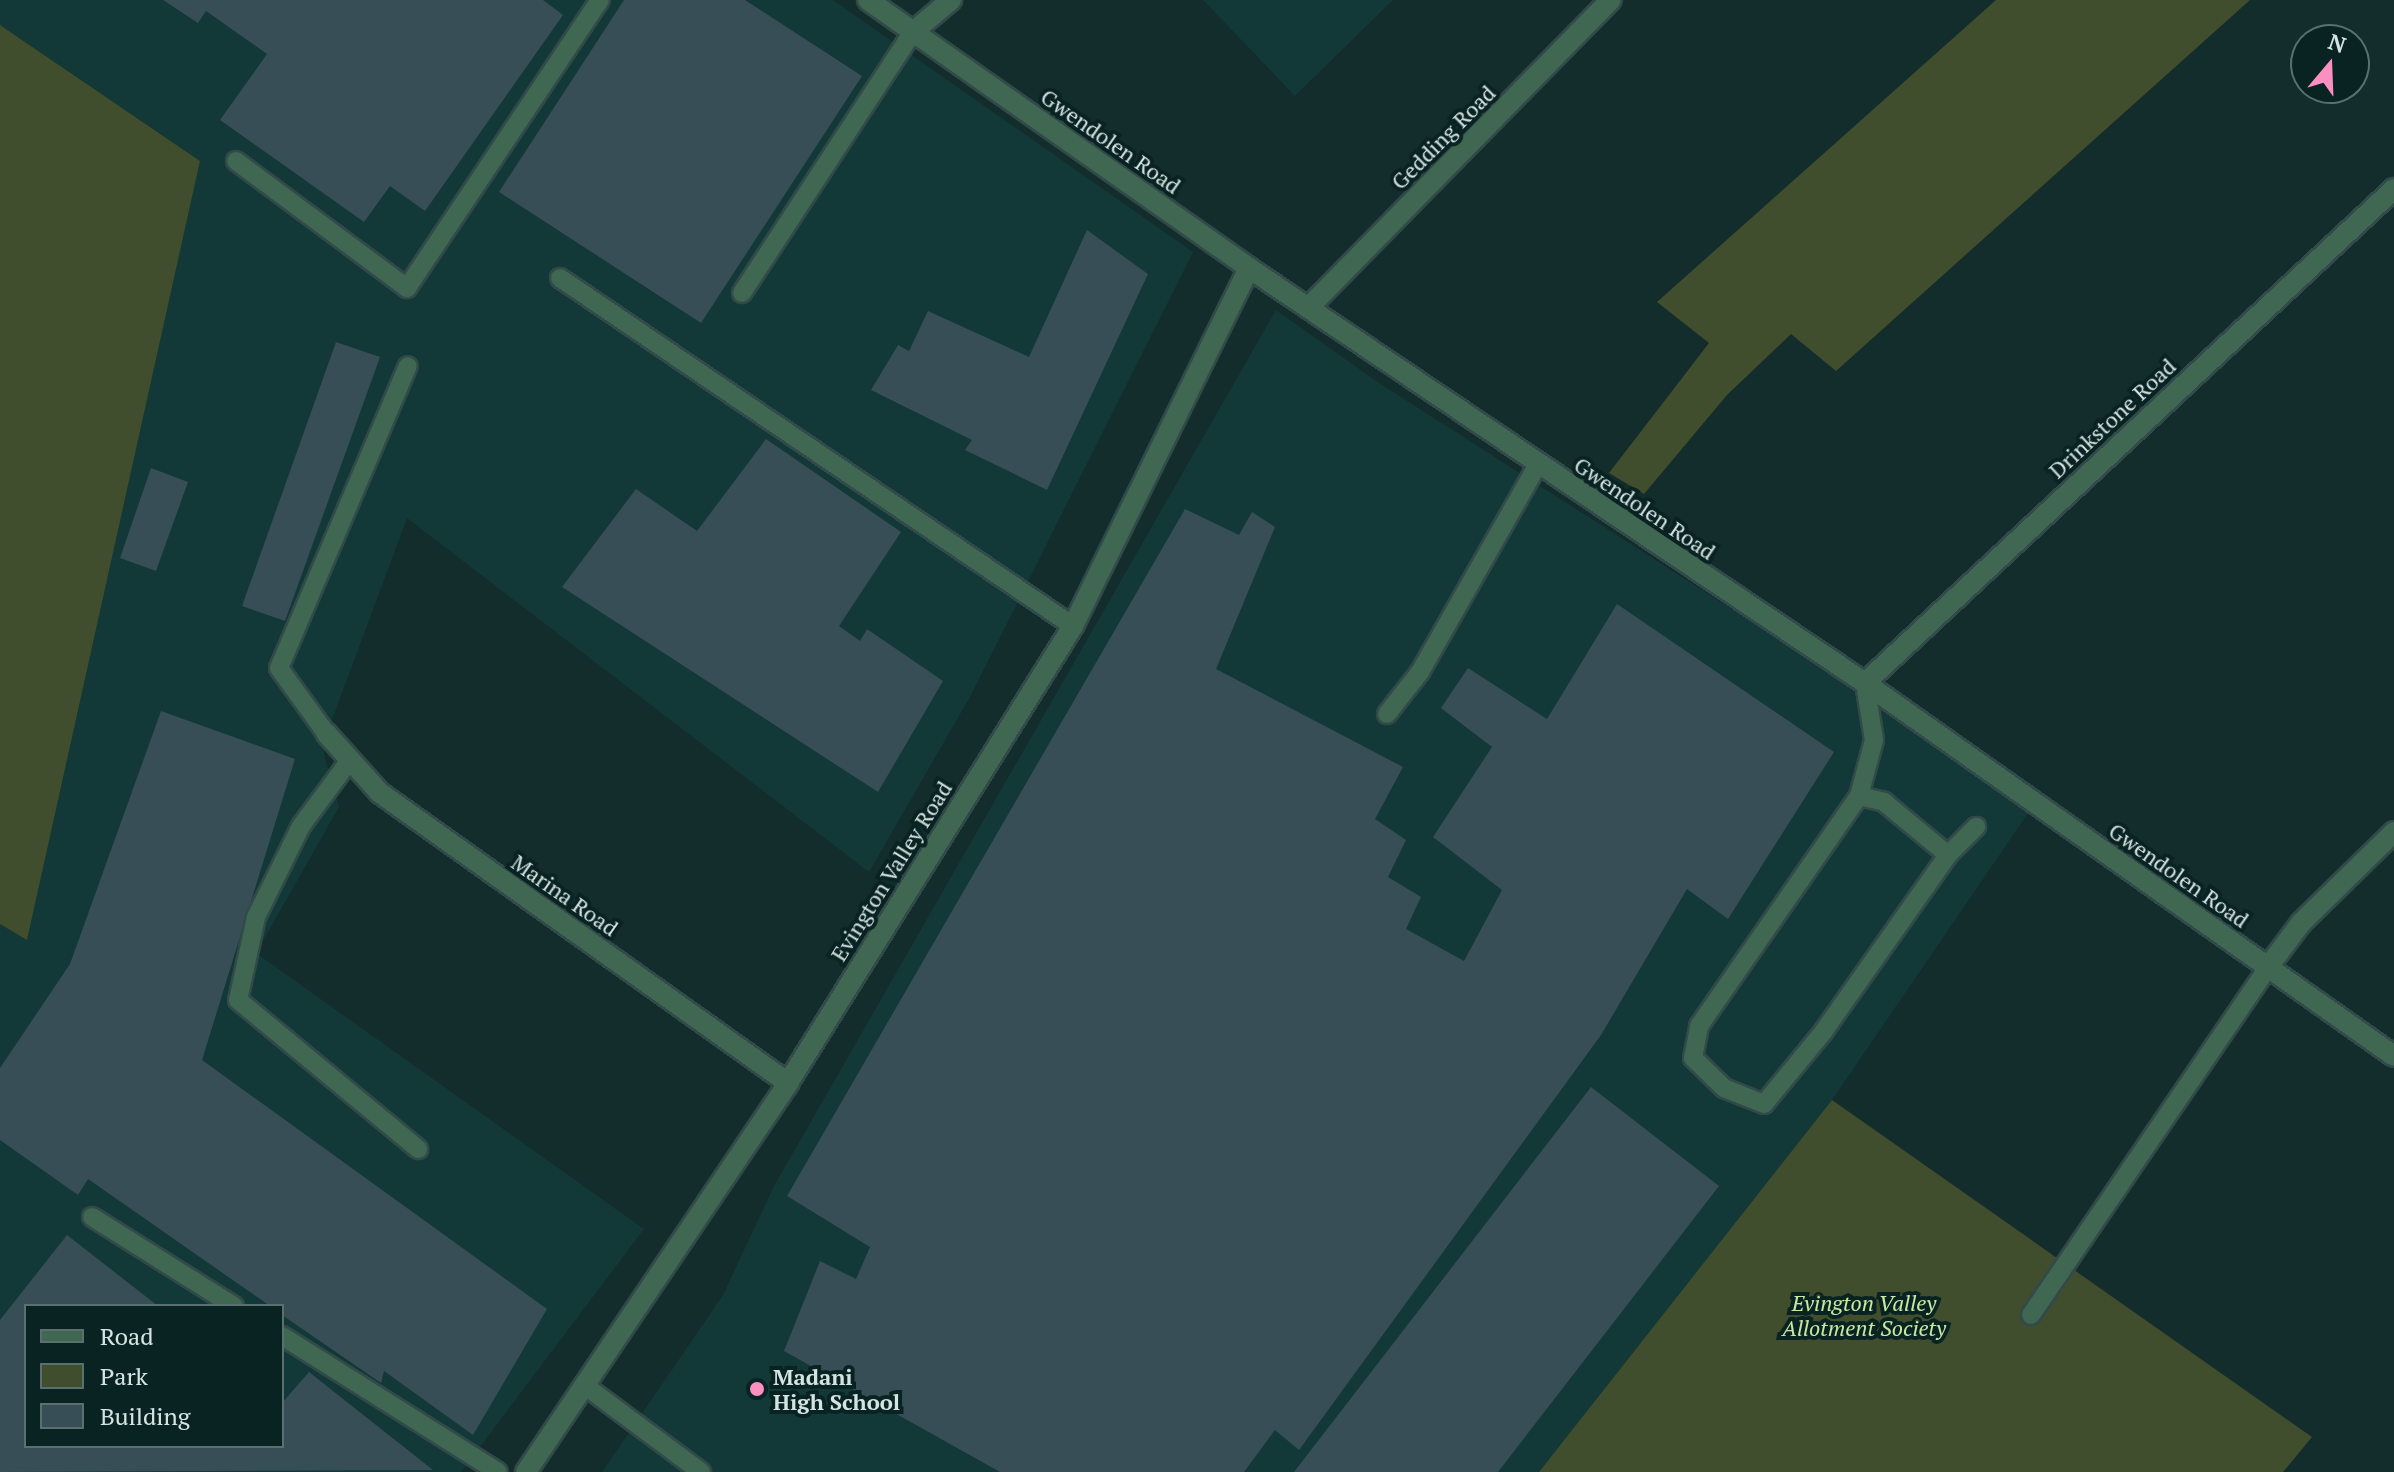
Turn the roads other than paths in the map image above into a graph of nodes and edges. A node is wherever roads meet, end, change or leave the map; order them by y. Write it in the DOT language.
graph roads {
  1 [pos="600,0"];
  2 [pos="868,0"];
  3 [pos="951,0"];
  4 [pos="1611,0"];
  5 [pos="913,32"];
  6 [pos="236,161"];
  7 [pos="2394,189"];
  8 [pos="1249,268"];
  9 [pos="560,278"];
  10 [pos="742,293"];
  11 [pos="1308,308"];
  12 [pos="408,366"];
  13 [pos="1538,464"];
  14 [pos="1073,626"];
  15 [pos="1865,683"];
  16 [pos="1387,714"];
  17 [pos="326,733"];
  18 [pos="350,760"];
  19 [pos="1859,796"];
  20 [pos="1976,827"];
  21 [pos="2394,832"];
  22 [pos="1948,855"];
  23 [pos="2268,967"];
  24 [pos="2394,1056"];
  25 [pos="788,1083"];
  26 [pos="418,1149"];
  27 [pos="92,1217"];
  28 [pos="231,1304"];
  29 [pos="2031,1315"];
  30 [pos="284,1337"];
  31 [pos="584,1385"];
  32 [pos="498,1472"];
  33 [pos="526,1472"];
  34 [pos="701,1472"];
  1 -- 6 [label="lane"];
  2 -- 5 [label="street, Gwendolen Road"];
  3 -- 5 [label="street"];
  4 -- 11 [label="street, Gedding Road"];
  5 -- 8 [label="street, Gwendolen Road"];
  5 -- 10 [label="lane"];
  7 -- 15 [label="street, Drinkstone Road"];
  8 -- 11 [label="street, Gwendolen Road"];
  8 -- 14 [label="street, Evington Valley Road"];
  9 -- 14 [label="lane"];
  11 -- 13 [label="street, Gwendolen Road"];
  12 -- 17 [label="lane"];
  13 -- 15 [label="street, Gwendolen Road"];
  13 -- 16 [label="lane"];
  14 -- 25 [label="street, Evington Valley Road"];
  15 -- 19 [label="lane"];
  15 -- 23 [label="street, Gwendolen Road"];
  17 -- 18 [label="street, Marina Road"];
  18 -- 25 [label="street, Marina Road"];
  18 -- 26 [label="lane"];
  19 -- 22 [label="lane"];
  19 -- 22 [label="lane"];
  20 -- 22 [label="lane"];
  21 -- 23 [label="street"];
  23 -- 24 [label="street, Gwendolen Road"];
  23 -- 29 [label="lane"];
  25 -- 31 [label="street, Evington Valley Road"];
  27 -- 28 [label="lane"];
  30 -- 32 [label="lane"];
  31 -- 33 [label="street, Evington Valley Road"];
  31 -- 34 [label="lane"];
}
